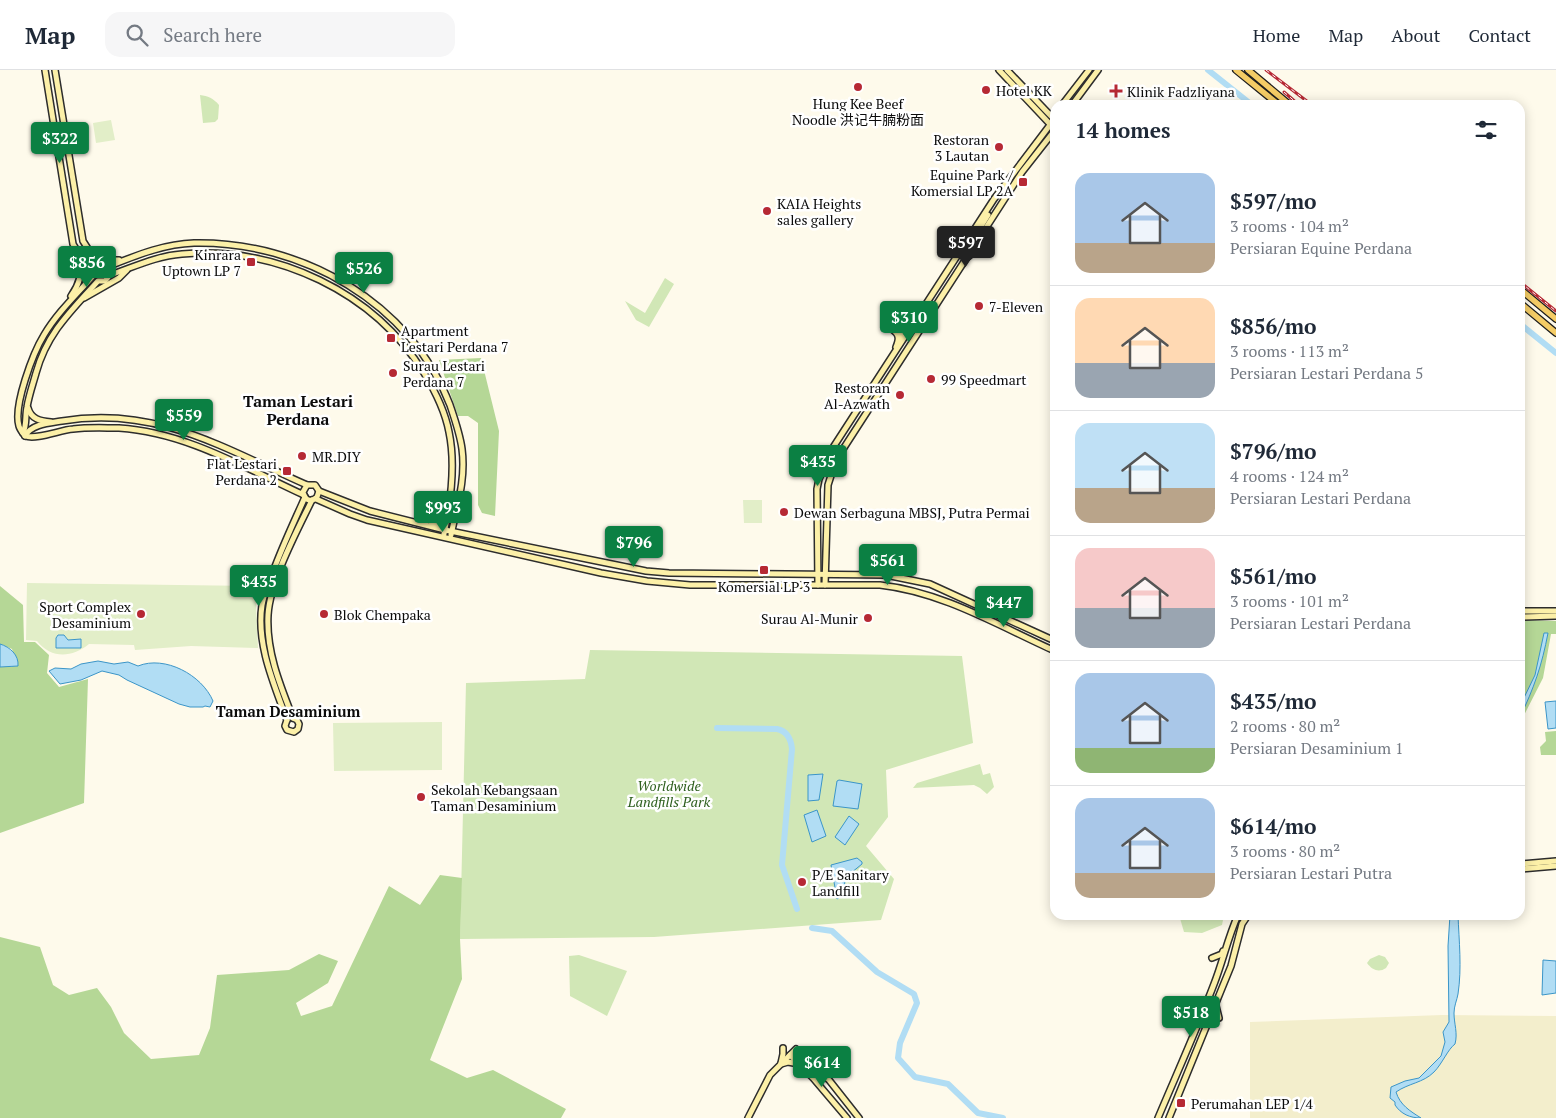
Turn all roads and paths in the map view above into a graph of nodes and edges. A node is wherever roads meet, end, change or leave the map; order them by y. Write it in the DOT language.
graph roads {
  1 [pos="45,70"];
  2 [pos="55,70"];
  3 [pos="999,70"];
  4 [pos="1007,70"];
  5 [pos="1089,70"];
  6 [pos="1098,70"];
  7 [pos="1236,70"];
  8 [pos="1248,70"];
  9 [pos="57,82"];
  10 [pos="47,84"];
  11 [pos="1258,88"];
  12 [pos="1066,100"];
  13 [pos="1076,100"];
  14 [pos="1270,100"];
  15 [pos="1273,100"];
  16 [pos="1284,100"];
  17 [pos="1050,112"];
  18 [pos="1049,124"];
  19 [pos="1050,136"];
  20 [pos="992,203"];
  21 [pos="983,232"];
  22 [pos="975,245"];
  23 [pos="89,251"];
  24 [pos="80,257"];
  25 [pos="966,258"];
  26 [pos="124,260"];
  27 [pos="98,266"];
  28 [pos="107,267"];
  29 [pos="130,268"];
  30 [pos="948,272"];
  31 [pos="93,274"];
  32 [pos="110,275"];
  33 [pos="98,282"];
  34 [pos="1525,293"];
  35 [pos="81,300"];
  36 [pos="1535,302"];
  37 [pos="1525,307"];
  38 [pos="62,310"];
  39 [pos="1530,311"];
  40 [pos="1556,320"];
  41 [pos="904,322"];
  42 [pos="893,330"];
  43 [pos="1556,333"];
  44 [pos="899,341"];
  45 [pos="890,361"];
  46 [pos="27,405"];
  47 [pos="54,422"];
  48 [pos="24,435"];
  49 [pos="307,486"];
  50 [pos="319,491"];
  51 [pos="304,496"];
  52 [pos="314,500"];
  53 [pos="457,512"];
  54 [pos="448,516"];
  55 [pos="426,526"];
  56 [pos="423,532"];
  57 [pos="452,532"];
  58 [pos="444,534"];
  59 [pos="472,536"];
  60 [pos="450,538"];
  61 [pos="475,544"];
  62 [pos="815,575"];
  63 [pos="826,575"];
  64 [pos="818,585"];
  65 [pos="825,585"];
  66 [pos="961,598"];
  67 [pos="957,606"];
  68 [pos="1525,611"];
  69 [pos="1556,611"];
  70 [pos="1556,616"];
  71 [pos="1525,617"];
  72 [pos="1050,639"];
  73 [pos="1050,649"];
  74 [pos="1556,861"];
  75 [pos="1525,864"];
  76 [pos="1556,866"];
  77 [pos="1525,869"];
  78 [pos="1236,920"];
  79 [pos="1245,920"];
  80 [pos="1228,942"];
  81 [pos="1212,958"];
  82 [pos="1216,1003"];
  83 [pos="1220,1018"];
  84 [pos="782,1048"];
  85 [pos="790,1055"];
  86 [pos="780,1064"];
  87 [pos="799,1064"];
  88 [pos="748,1118"];
  89 [pos="847,1118"];
  90 [pos="858,1118"];
  91 [pos="1158,1118"];
  92 [pos="1169,1118"];
  1 -- 10 [label="street"];
  2 -- 9 [label="street"];
  3 -- 18 [label="street"];
  4 -- 17 [label="street"];
  5 -- 12 [label="street"];
  6 -- 13 [label="street"];
  7 -- 11 [label="main road"];
  8 -- 16 [label="main road"];
  9 -- 10 [label="street"];
  9 -- 23 [label="street"];
  10 -- 24 [label="street"];
  11 -- 14 [label="main road"];
  11 -- 15 [label="main road"];
  18 -- 20 [label="street"];
  19 -- 21 [label="street"];
  20 -- 22 [label="street"];
  20 -- 30 [label="street"];
  21 -- 22 [label="street"];
  21 -- 25 [label="street"];
  22 -- 25 [label="street"];
  22 -- 30 [label="street"];
  23 -- 26 [label="street"];
  23 -- 27 [label="street"];
  24 -- 31 [label="street"];
  24 -- 38 [label="street"];
  25 -- 63 [label="street"];
  26 -- 28 [label="street"];
  26 -- 53 [label="street"];
  27 -- 28 [label="street"];
  27 -- 31 [label="street"];
  28 -- 32 [label="street"];
  29 -- 32 [label="street"];
  29 -- 35 [label="street"];
  29 -- 54 [label="street"];
  30 -- 45 [label="street"];
  31 -- 33 [label="street"];
  31 -- 38 [label="street"];
  32 -- 33 [label="street"];
  33 -- 35 [label="street"];
  34 -- 36 [label="main road"];
  35 -- 46 [label="street"];
  36 -- 39 [label="main road"];
  36 -- 40 [label="main road"];
  37 -- 39 [label="main road"];
  38 -- 48 [label="street"];
  39 -- 43 [label="main road"];
  40 -- 43 [label="main road"];
  41 -- 44 [label="street"];
  42 -- 44 [label="street"];
  44 -- 45 [label="street"];
  45 -- 62 [label="street"];
  46 -- 47 [label="street"];
  46 -- 48 [label="street"];
  47 -- 48 [label="street"];
  47 -- 49 [label="street"];
  48 -- 51 [label="street"];
  49 -- 50 [label="street"];
  49 -- 51 [label="street"];
  50 -- 52 [label="street"];
  50 -- 55 [label="street"];
  51 -- 52 [label="street"];
  51 -- 52 [label="street"];
  52 -- 56 [label="street"];
  53 -- 57 [label="street"];
  53 -- 59 [label="street"];
  54 -- 55 [label="street"];
  54 -- 58 [label="street"];
  55 -- 58 [label="street"];
  56 -- 58 [label="street"];
  56 -- 61 [label="street"];
  57 -- 58 [label="street"];
  57 -- 59 [label="street"];
  57 -- 60 [label="street"];
  58 -- 60 [label="street"];
  59 -- 62 [label="street"];
  60 -- 61 [label="street"];
  61 -- 64 [label="street"];
  62 -- 63 [label="street"];
  62 -- 64 [label="street"];
  63 -- 65 [label="street"];
  63 -- 66 [label="street"];
  64 -- 65 [label="street"];
  65 -- 67 [label="street"];
  66 -- 67 [label="street"];
  66 -- 72 [label="street"];
  67 -- 73 [label="street"];
  68 -- 69 [label="street"];
  70 -- 71 [label="street"];
  74 -- 75 [label="street"];
  76 -- 77 [label="street"];
  78 -- 80 [label="street"];
  79 -- 82 [label="street"];
  80 -- 81 [label="street"];
  80 -- 91 [label="street"];
  82 -- 83 [label="street"];
  82 -- 92 [label="street"];
  84 -- 86 [label="street"];
  85 -- 86 [label="street"];
  85 -- 87 [label="street"];
  85 -- 90 [label="street"];
  86 -- 87 [label="street"];
  86 -- 88 [label="street"];
  87 -- 89 [label="street"];
}
